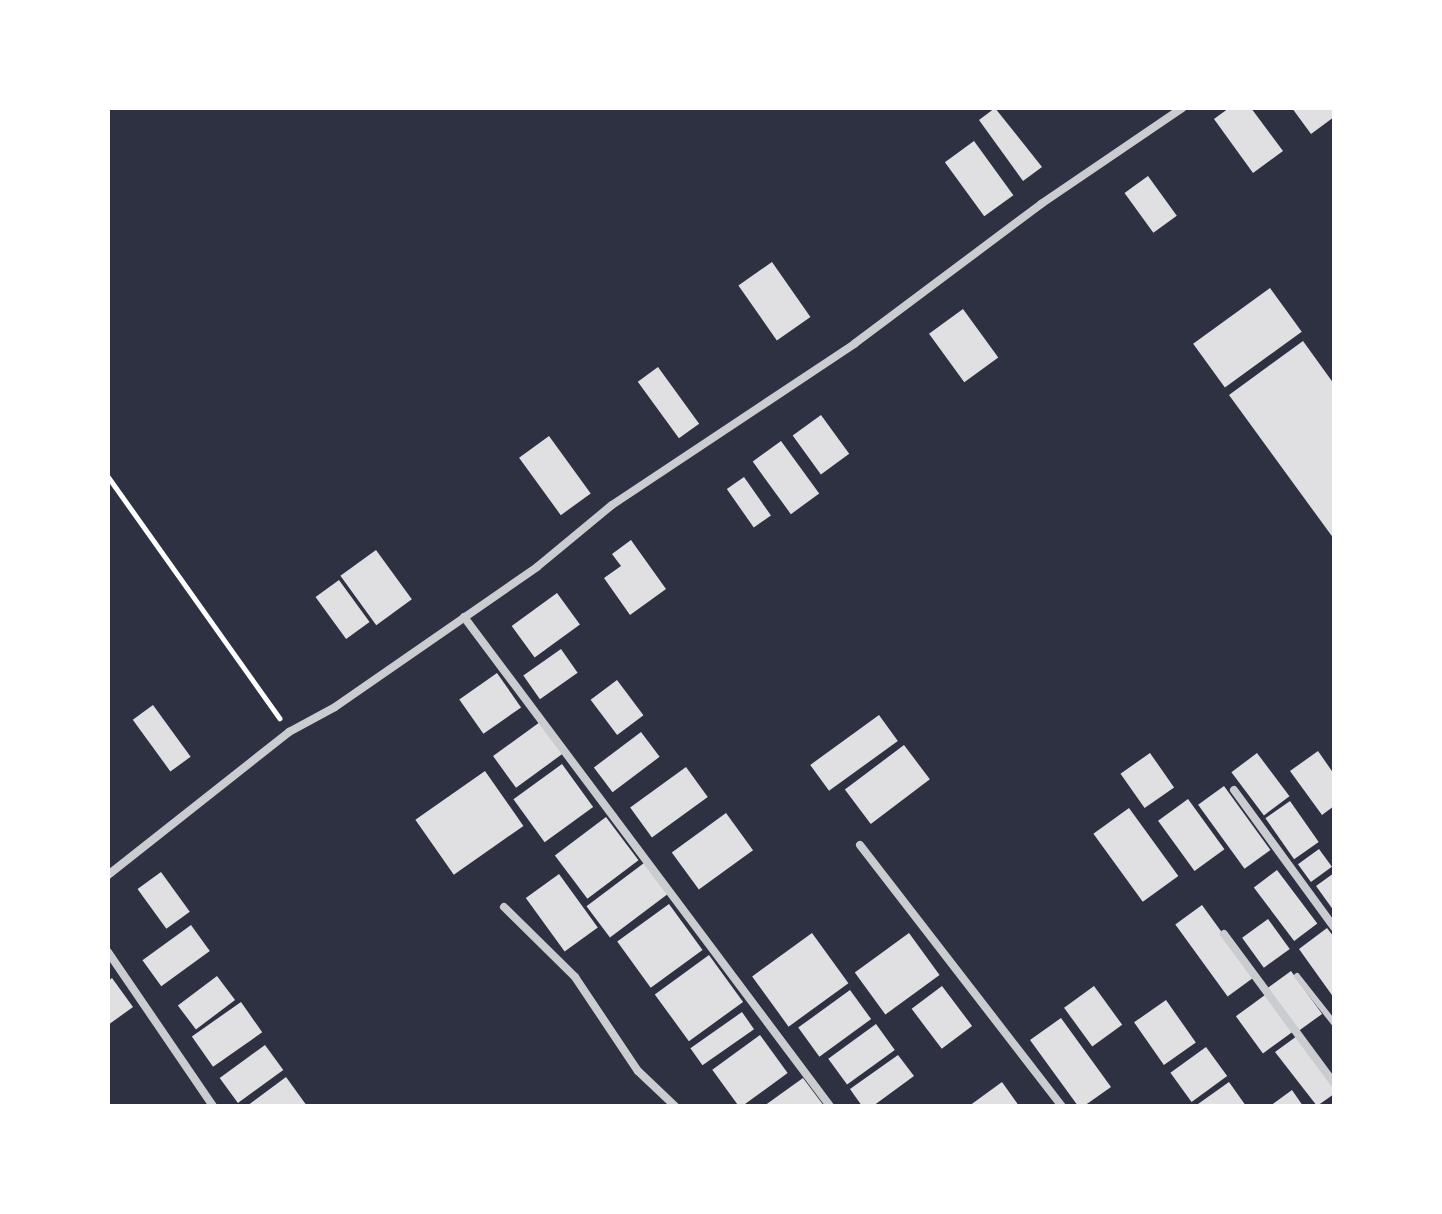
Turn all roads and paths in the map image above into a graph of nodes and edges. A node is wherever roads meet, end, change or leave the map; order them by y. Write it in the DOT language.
graph roads {
  1 [pos="1182,108"];
  2 [pos="108,477"];
  3 [pos="464,617"];
  4 [pos="289,732"];
  5 [pos="1234,790"];
  6 [pos="860,845"];
  7 [pos="108,875"];
  8 [pos="504,907"];
  9 [pos="1334,927"];
  10 [pos="1224,934"];
  11 [pos="108,952"];
  12 [pos="1297,976"];
  13 [pos="1334,1023"];
  14 [pos="1334,1083"];
  15 [pos="213,1106"];
  16 [pos="675,1106"];
  17 [pos="830,1106"];
  18 [pos="1062,1106"];
  1 -- 3 [label="street"];
  2 -- 4 [label="path"];
  3 -- 4 [label="street"];
  3 -- 17 [label="street"];
  4 -- 7 [label="street"];
  5 -- 9 [label="street"];
  6 -- 18 [label="street"];
  8 -- 16 [label="street"];
  10 -- 14 [label="street"];
  11 -- 15 [label="street"];
  12 -- 13 [label="lane"];
}
